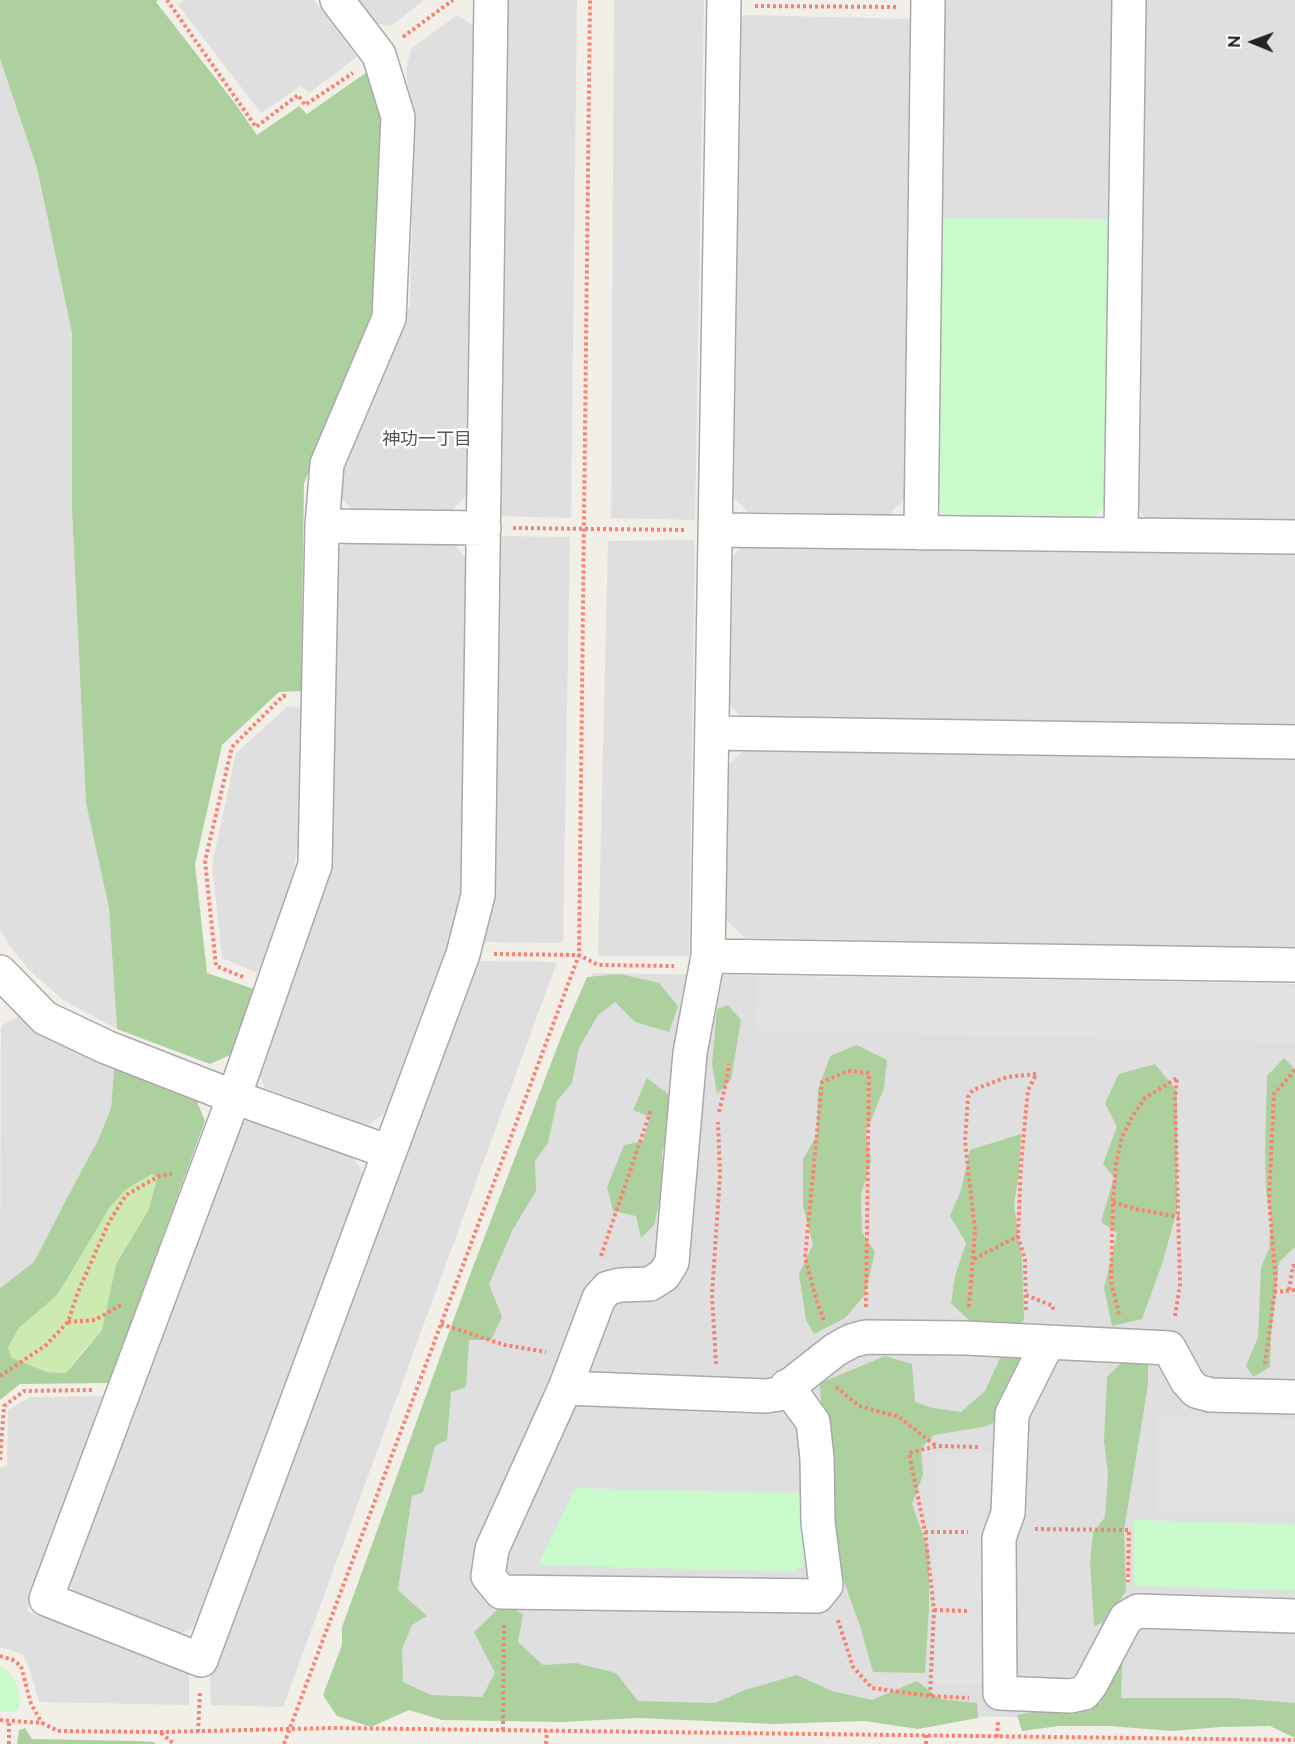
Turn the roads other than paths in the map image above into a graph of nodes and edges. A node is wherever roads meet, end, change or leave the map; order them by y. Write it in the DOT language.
graph roads {
  1 [pos="337,0"];
  2 [pos="490,0"];
  3 [pos="1129,0"];
  4 [pos="724,3"];
  5 [pos="928,4"];
  6 [pos="322,526"];
  7 [pos="484,528"];
  8 [pos="716,530"];
  9 [pos="921,533"];
  10 [pos="1121,535"];
  11 [pos="1295,537"];
  12 [pos="713,732"];
  13 [pos="1295,742"];
  14 [pos="708,956"];
  15 [pos="1295,965"];
  16 [pos="0,972"];
  17 [pos="234,1097"];
  18 [pos="389,1152"];
  19 [pos="1041,1342"];
  20 [pos="787,1386"];
  21 [pos="565,1388"];
  22 [pos="1295,1396"];
  23 [pos="1295,1616"];
  1 -- 6 [label="street"];
  2 -- 7 [label="street"];
  3 -- 10 [label="street"];
  4 -- 8 [label="street"];
  5 -- 9 [label="street"];
  6 -- 7 [label="street"];
  6 -- 17 [label="street"];
  7 -- 18 [label="street"];
  8 -- 9 [label="street"];
  8 -- 12 [label="street"];
  9 -- 10 [label="street"];
  10 -- 11 [label="street"];
  12 -- 13 [label="street"];
  12 -- 14 [label="street"];
  14 -- 15 [label="street"];
  14 -- 21 [label="street"];
  16 -- 17 [label="street"];
  17 -- 18 [label="street"];
  17 -- 18 [label="street"];
  19 -- 20 [label="street"];
  19 -- 22 [label="street"];
  19 -- 23 [label="street"];
  20 -- 21 [label="street"];
  20 -- 21 [label="street"];
}
